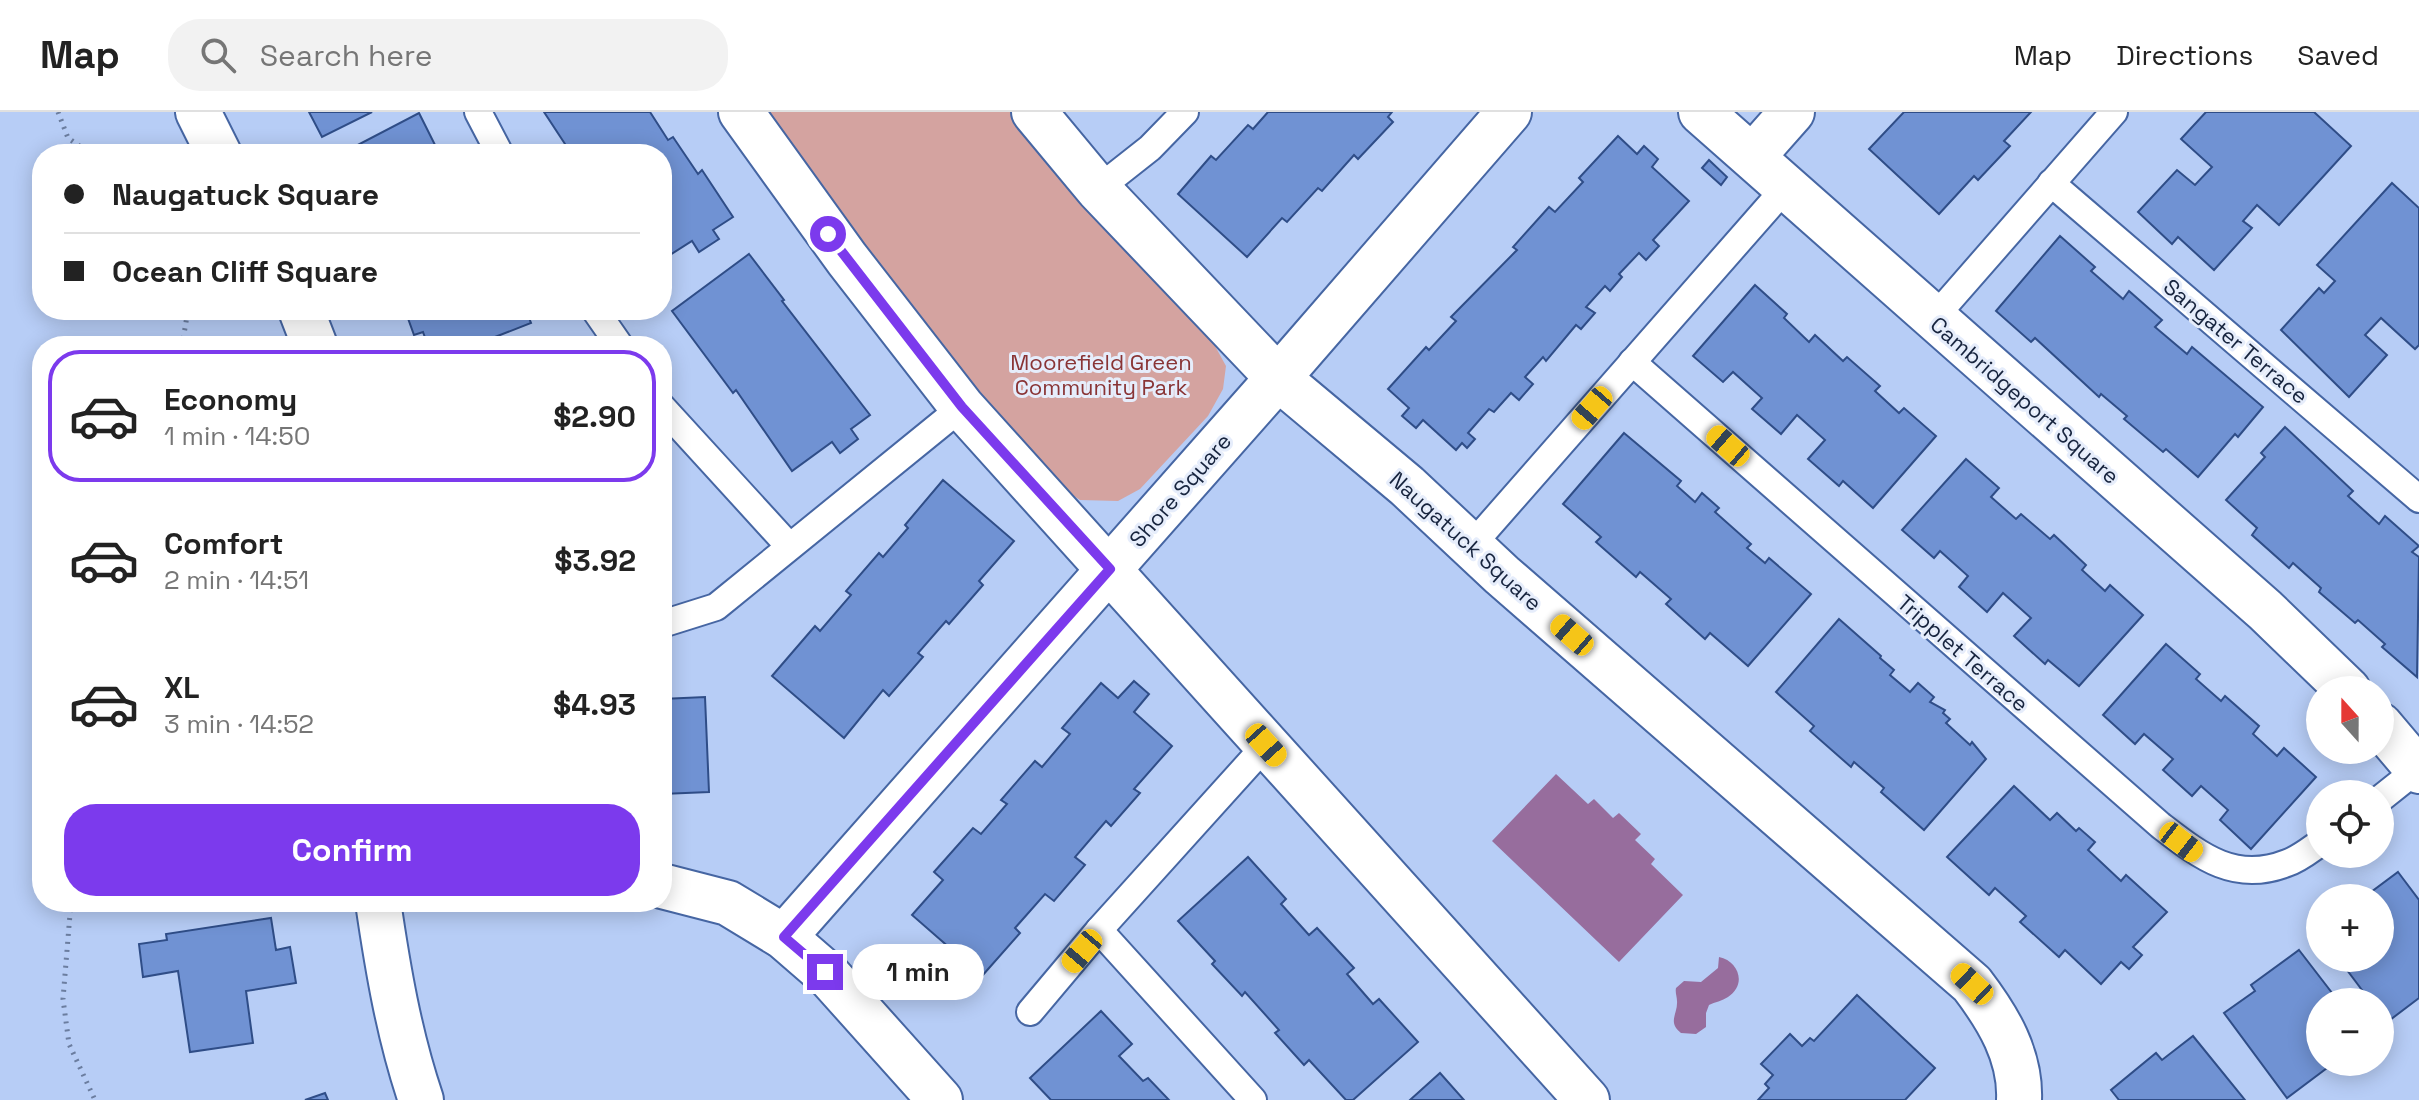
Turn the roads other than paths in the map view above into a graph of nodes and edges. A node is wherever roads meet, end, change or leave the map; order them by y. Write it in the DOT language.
graph roads {
  1 [pos="198,112"];
  2 [pos="478,112"];
  3 [pos="741,112"];
  4 [pos="1034,112"];
  5 [pos="1185,112"];
  6 [pos="1509,112"];
  7 [pos="1701,112"];
  8 [pos="1792,112"];
  9 [pos="2114,112"];
  10 [pos="214,144"];
  11 [pos="495,144"];
  12 [pos="1753,156"];
  13 [pos="2051,183"];
  14 [pos="1787,186"];
  15 [pos="1098,189"];
  16 [pos="1933,319"];
  17 [pos="1632,362"];
  18 [pos="1278,378"];
  19 [pos="962,407"];
  20 [pos="672,418"];
  21 [pos="2419,499"];
  22 [pos="1472,545"];
  23 [pos="789,546"];
  24 [pos="1110,569"];
  25 [pos="672,621"];
  26 [pos="2333,676"];
  27 [pos="2394,742"];
  28 [pos="1266,745"];
  29 [pos="2418,770"];
  30 [pos="2394,788"];
  31 [pos="2306,852"];
  32 [pos="672,889"];
  33 [pos="379,912"];
  34 [pos="1099,930"];
  35 [pos="784,937"];
  36 [pos="1030,1012"];
  37 [pos="421,1100"];
  38 [pos="940,1100"];
  39 [pos="1253,1100"];
  40 [pos="1587,1100"];
  41 [pos="2019,1100"];
  1 -- 10 [label="street"];
  2 -- 11 [label="lane"];
  3 -- 19 [label="street"];
  4 -- 15 [label="street, Naugatuck Square"];
  5 -- 15 [label="lane"];
  6 -- 18 [label="street, Shore Square"];
  7 -- 12 [label="street, Cambridgeport Square"];
  8 -- 12 [label="street"];
  9 -- 13 [label="lane"];
  12 -- 14 [label="street, Cambridgeport Square"];
  13 -- 16 [label="lane"];
  13 -- 21 [label="lane, Sangater Terrace"];
  14 -- 16 [label="street, Cambridgeport Square"];
  14 -- 17 [label="lane"];
  15 -- 18 [label="street, Naugatuck Square"];
  16 -- 26 [label="street, Cambridgeport Square"];
  17 -- 22 [label="lane"];
  17 -- 31 [label="lane, Tripplet Terrace"];
  18 -- 22 [label="street, Naugatuck Square"];
  18 -- 24 [label="street, Shore Square"];
  19 -- 23 [label="lane"];
  19 -- 24 [label="street"];
  20 -- 23 [label="lane"];
  22 -- 41 [label="street, Naugatuck Square"];
  23 -- 25 [label="lane"];
  24 -- 28 [label="street"];
  24 -- 35 [label="street, Shore Square"];
  27 -- 29 [label="street"];
  28 -- 34 [label="lane"];
  28 -- 40 [label="street"];
  29 -- 30 [label="lane"];
  32 -- 35 [label="street"];
  33 -- 37 [label="street"];
  34 -- 36 [label="lane"];
  34 -- 39 [label="lane"];
  35 -- 38 [label="street"];
}
